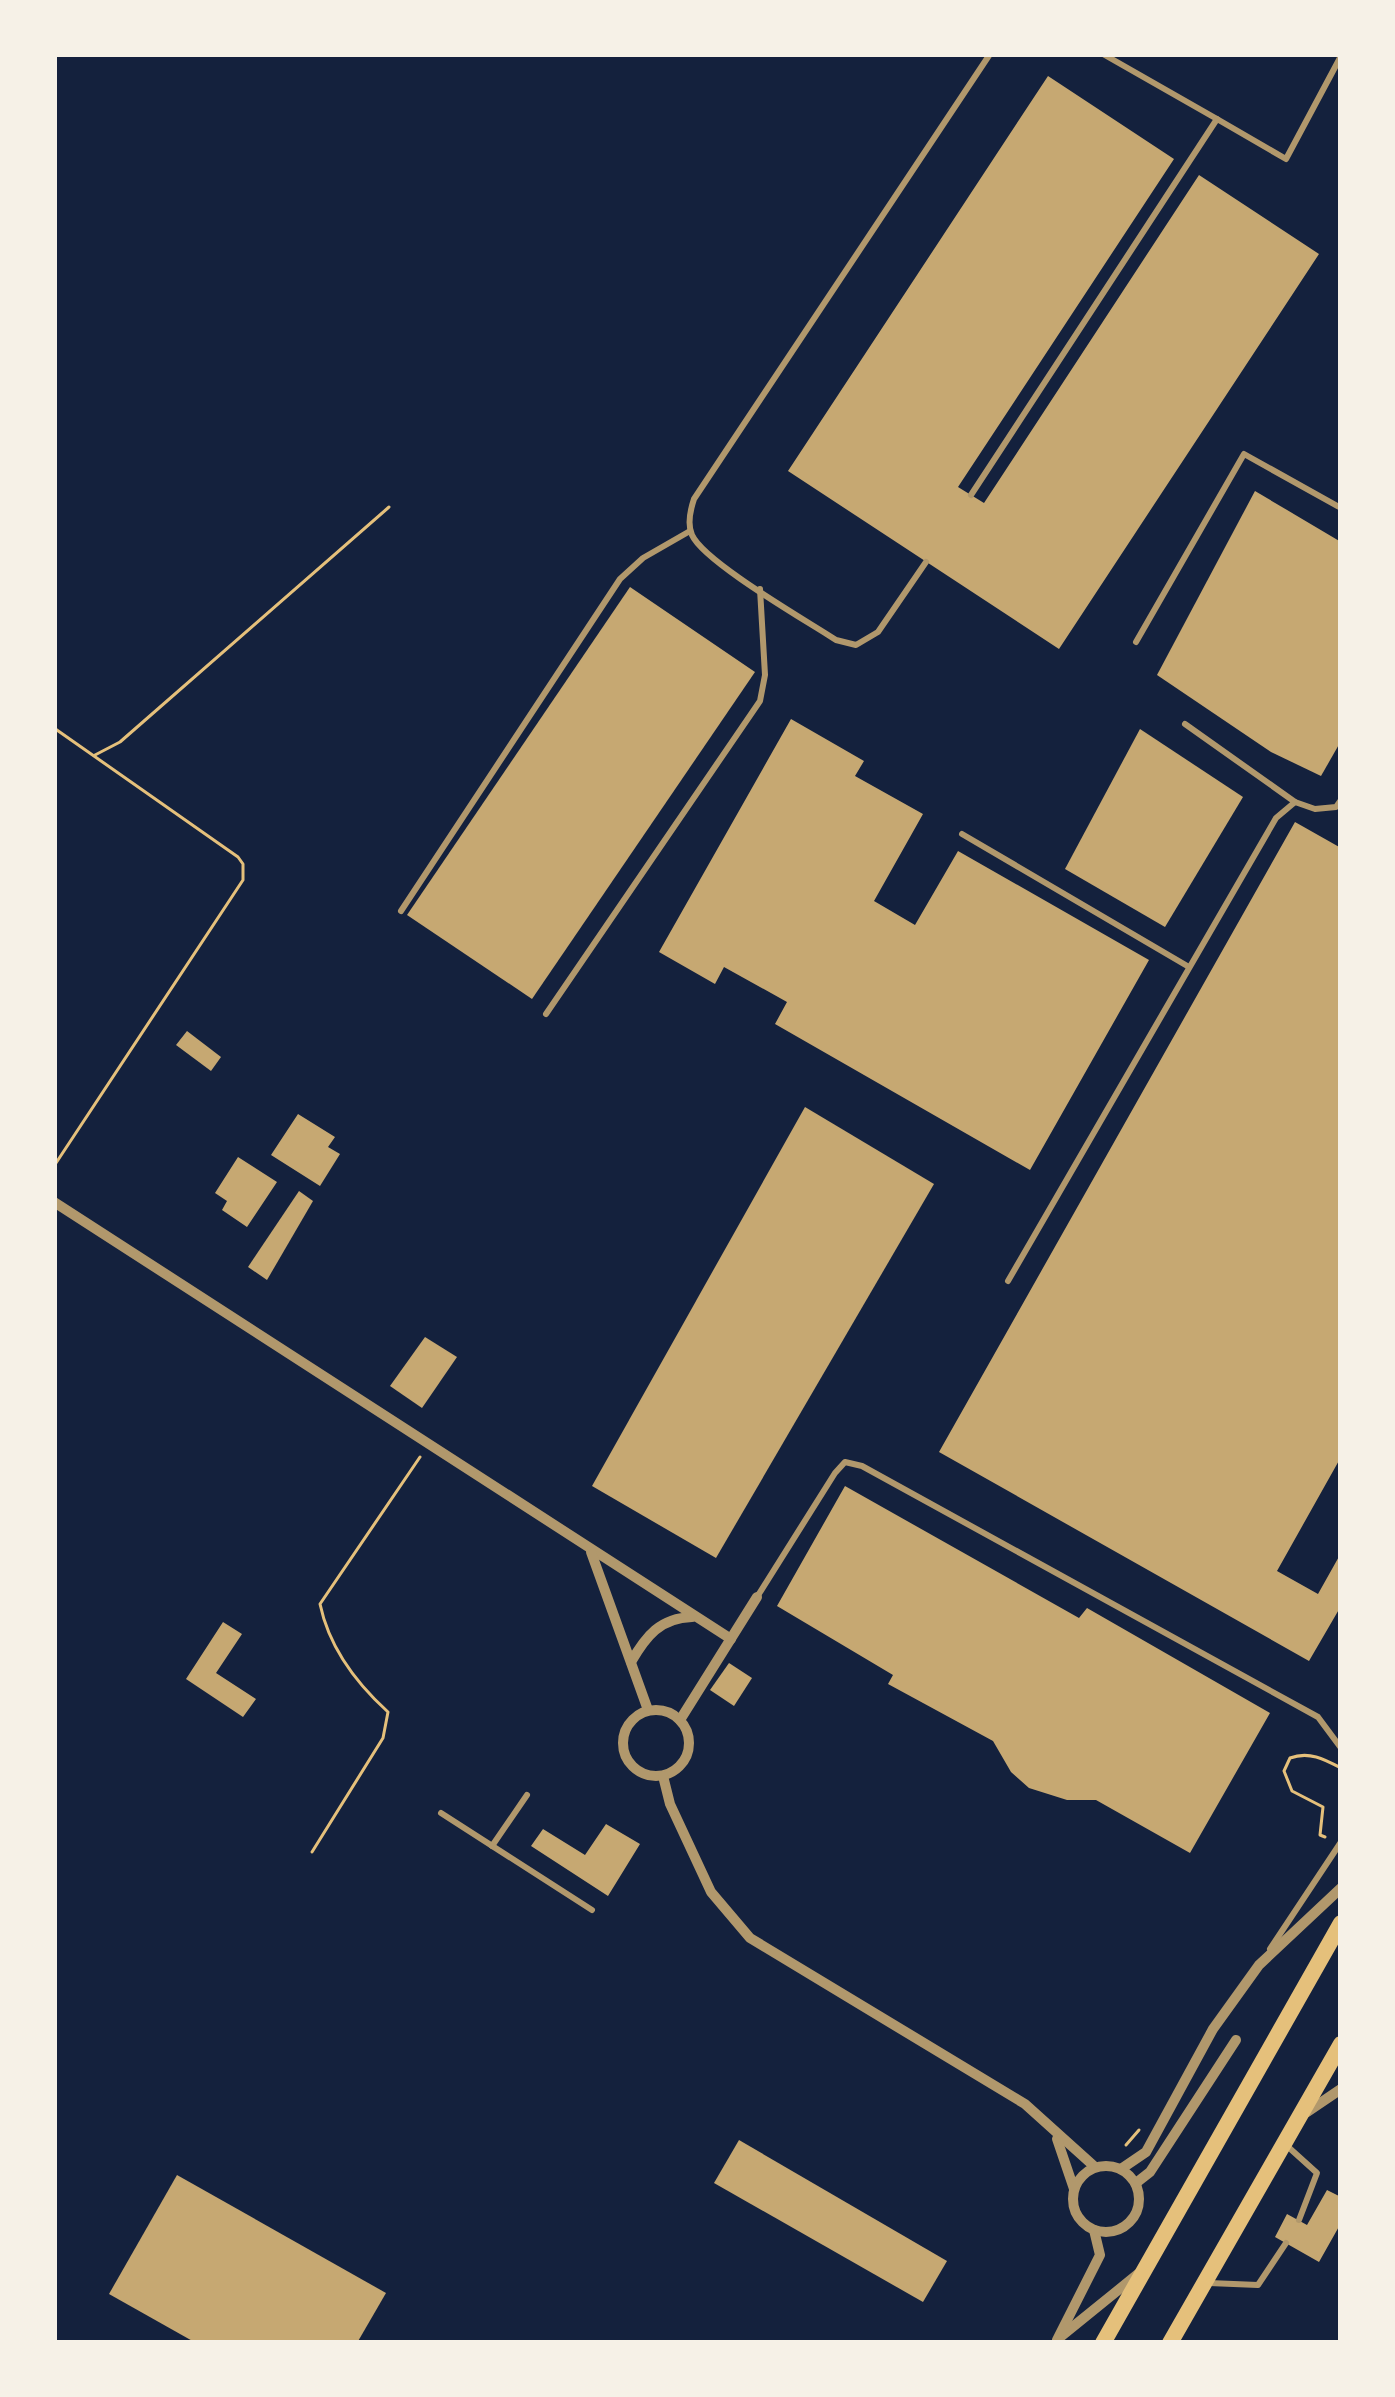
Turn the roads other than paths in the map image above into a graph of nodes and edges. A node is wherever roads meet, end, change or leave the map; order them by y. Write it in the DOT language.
graph roads {
  1 [pos="990,54"];
  2 [pos="1103,54"];
  3 [pos="1341,56"];
  4 [pos="1217,119"];
  5 [pos="971,495"];
  6 [pos="1341,508"];
  7 [pos="691,531"];
  8 [pos="926,562"];
  9 [pos="760,589"];
  10 [pos="1136,643"];
  11 [pos="1185,724"];
  12 [pos="1341,800"];
  13 [pos="1295,802"];
  14 [pos="962,833"];
  15 [pos="401,911"];
  16 [pos="1189,967"];
  17 [pos="546,1014"];
  18 [pos="54,1202"];
  19 [pos="1008,1281"];
  20 [pos="591,1552"];
  21 [pos="757,1597"];
  22 [pos="696,1617"];
  23 [pos="730,1639"];
  24 [pos="631,1662"];
  25 [pos="648,1711"];
  26 [pos="680,1720"];
  27 [pos="1341,1748"];
  28 [pos="662,1776"];
  29 [pos="527,1795"];
  30 [pos="442,1814"];
  31 [pos="1341,1841"];
  32 [pos="492,1846"];
  33 [pos="1341,1888"];
  34 [pos="592,1910"];
  35 [pos="1341,1922"];
  36 [pos="1259,1965"];
  37 [pos="1236,2040"];
  38 [pos="1341,2044"];
  39 [pos="1341,2089"];
  40 [pos="1296,2122"];
  41 [pos="1056,2135"];
  42 [pos="1285,2145"];
  43 [pos="1096,2167"];
  44 [pos="1121,2169"];
  45 [pos="1136,2183"];
  46 [pos="1074,2189"];
  47 [pos="1299,2220"];
  48 [pos="1094,2230"];
  49 [pos="1286,2243"];
  50 [pos="1145,2268"];
  51 [pos="1205,2283"];
  52 [pos="1055,2341"];
  53 [pos="1103,2343"];
  54 [pos="1170,2343"];
  1 -- 7 [label="lane"];
  2 -- 4 [label="lane"];
  3 -- 4 [label="lane"];
  4 -- 5 [label="lane"];
  6 -- 10 [label="lane"];
  7 -- 9 [label="lane"];
  7 -- 15 [label="lane"];
  8 -- 9 [label="lane"];
  9 -- 17 [label="lane"];
  11 -- 13 [label="lane"];
  12 -- 13 [label="lane"];
  13 -- 16 [label="lane"];
  14 -- 16 [label="lane"];
  16 -- 19 [label="lane"];
  18 -- 20 [label="street"];
  20 -- 22 [label="street"];
  20 -- 24 [label="street"];
  21 -- 23 [label="street"];
  21 -- 27 [label="lane"];
  22 -- 23 [label="street"];
  22 -- 24 [label="street"];
  23 -- 26 [label="street"];
  24 -- 25 [label="street"];
  25 -- 26 [label="street"];
  25 -- 28 [label="street"];
  26 -- 28 [label="street"];
  28 -- 41 [label="street"];
  29 -- 32 [label="lane"];
  30 -- 32 [label="lane"];
  31 -- 36 [label="lane"];
  32 -- 34 [label="lane"];
  33 -- 36 [label="street"];
  35 -- 50 [label="main road"];
  36 -- 44 [label="street"];
  37 -- 45 [label="street"];
  38 -- 40 [label="main road"];
  39 -- 40 [label="street"];
  40 -- 42 [label="main road"];
  41 -- 43 [label="street"];
  41 -- 46 [label="street"];
  42 -- 47 [label="lane"];
  42 -- 51 [label="main road"];
  43 -- 44 [label="street"];
  43 -- 46 [label="street"];
  44 -- 45 [label="street"];
  45 -- 48 [label="street"];
  46 -- 48 [label="street"];
  48 -- 52 [label="street"];
  49 -- 51 [label="lane"];
  50 -- 52 [label="street"];
  50 -- 53 [label="main road"];
  51 -- 54 [label="main road"];
}
